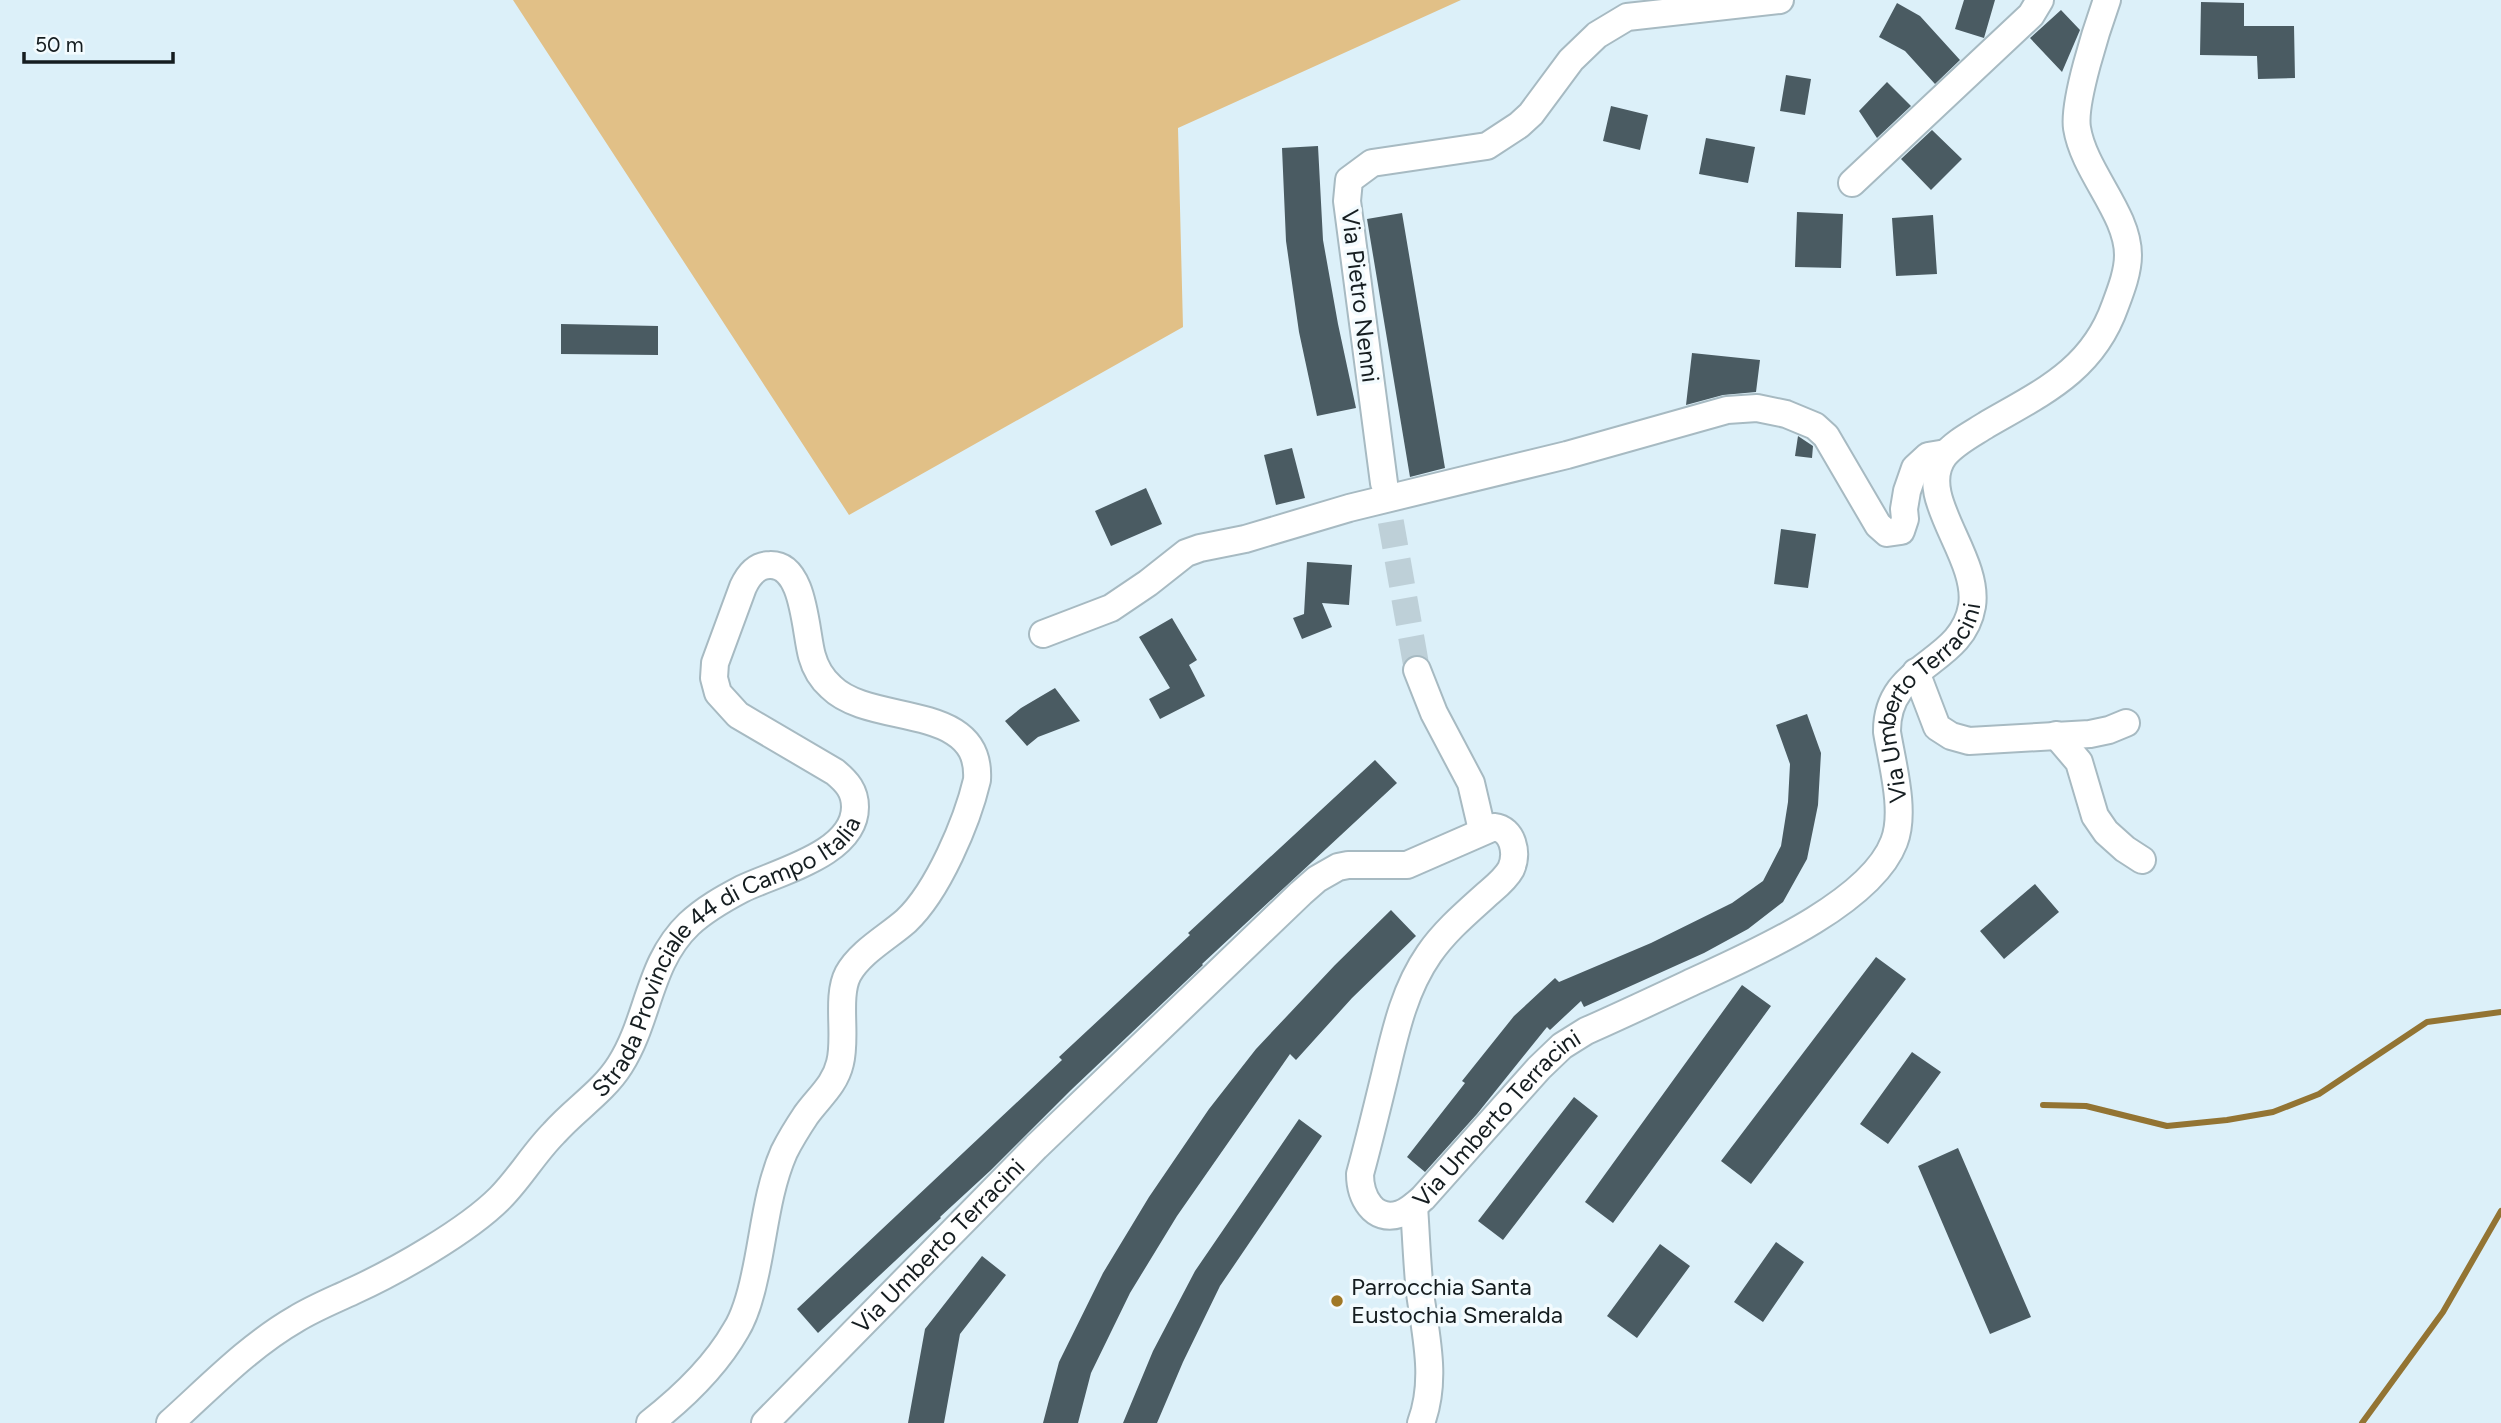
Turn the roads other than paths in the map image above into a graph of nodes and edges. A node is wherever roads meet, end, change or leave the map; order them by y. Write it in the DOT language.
graph roads {
  1 [pos="1780,0"];
  2 [pos="2040,0"];
  3 [pos="2098,2"];
  4 [pos="1852,183"];
  5 [pos="1946,453"];
  6 [pos="1384,483"];
  7 [pos="1043,634"];
  8 [pos="1417,670"];
  9 [pos="1916,672"];
  10 [pos="2126,723"];
  11 [pos="2056,735"];
  12 [pos="1482,830"];
  13 [pos="2142,860"];
  14 [pos="1414,1206"];
  15 [pos="170,1423"];
  16 [pos="650,1423"];
  17 [pos="765,1423"];
  18 [pos="1421,1423"];
  1 -- 6 [label="street, Via Pietro Nenni"];
  2 -- 4 [label="street"];
  3 -- 5 [label="street"];
  5 -- 7 [label="street"];
  5 -- 9 [label="street, Via Umberto Terracini"];
  8 -- 12 [label="street"];
  9 -- 11 [label="street"];
  9 -- 14 [label="street, Via Umberto Terracini"];
  10 -- 11 [label="street"];
  11 -- 13 [label="street"];
  12 -- 14 [label="street, Via Umberto Terracini"];
  12 -- 17 [label="street, Via Umberto Terracini"];
  14 -- 18 [label="street"];
  15 -- 16 [label="street, Strada Provinciale 44 di Campo Italia"];
}
